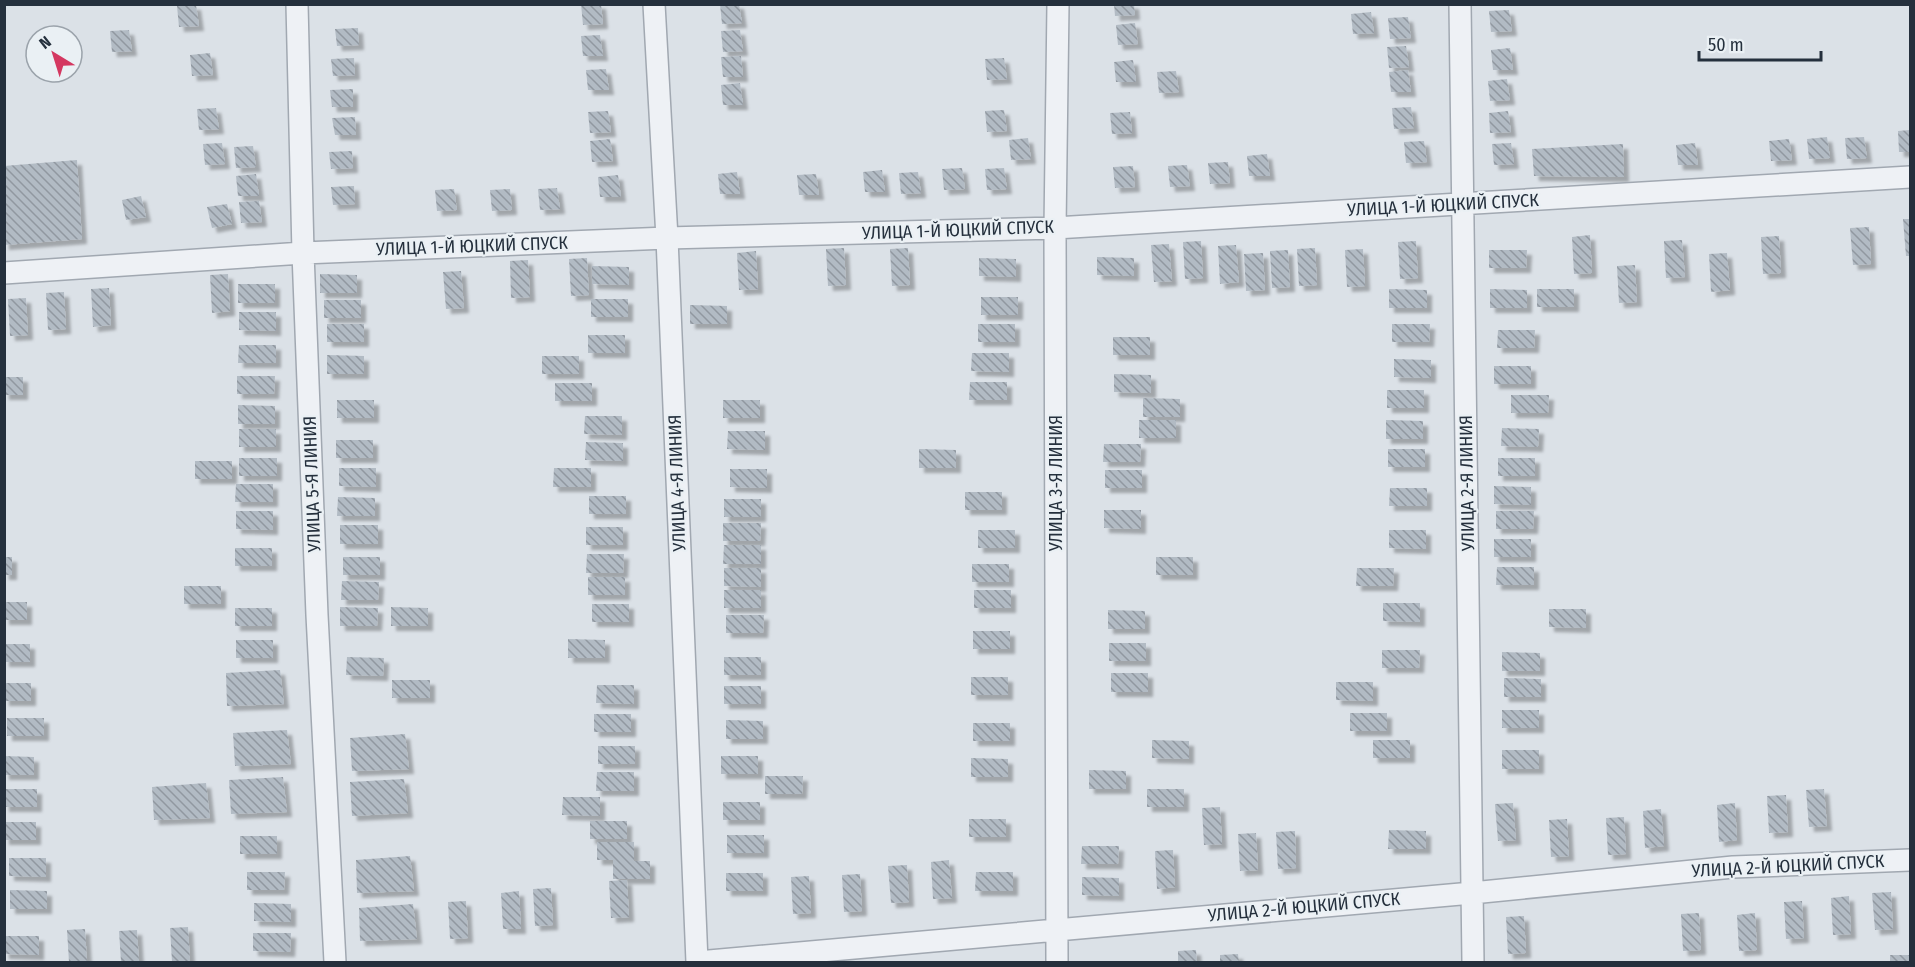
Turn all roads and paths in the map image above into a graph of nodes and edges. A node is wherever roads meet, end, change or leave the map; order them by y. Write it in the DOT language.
graph roads {
  1 [pos="297,4"];
  2 [pos="654,4"];
  3 [pos="1058,4"];
  4 [pos="1460,4"];
  5 [pos="1911,177"];
  6 [pos="1464,204"];
  7 [pos="1055,228"];
  8 [pos="667,238"];
  9 [pos="303,253"];
  10 [pos="4,273"];
  11 [pos="1911,860"];
  12 [pos="1472,892"];
  13 [pos="1057,929"];
  14 [pos="335,963"];
  15 [pos="697,963"];
  16 [pos="1057,963"];
  17 [pos="1473,963"];
  1 -- 9 [label="street, УЛИЦА 5-Я ЛИНИЯ"];
  2 -- 8 [label="street, УЛИЦА 4-Я ЛИНИЯ"];
  3 -- 7 [label="street, УЛИЦА 3-Я ЛИНИЯ"];
  4 -- 6 [label="street, УЛИЦА 2-Я ЛИНИЯ"];
  5 -- 6 [label="street, УЛИЦА 1-Й ЮЦКИЙ СПУСК"];
  6 -- 7 [label="street, УЛИЦА 1-Й ЮЦКИЙ СПУСК"];
  6 -- 12 [label="street, УЛИЦА 2-Я ЛИНИЯ"];
  7 -- 8 [label="street, УЛИЦА 1-Й ЮЦКИЙ СПУСК"];
  7 -- 13 [label="street, УЛИЦА 3-Я ЛИНИЯ"];
  8 -- 9 [label="street, УЛИЦА 1-Й ЮЦКИЙ СПУСК"];
  8 -- 15 [label="street, УЛИЦА 4-Я ЛИНИЯ"];
  9 -- 10 [label="street, УЛИЦА 1-Й ЮЦКИЙ СПУСК"];
  9 -- 14 [label="street, УЛИЦА 5-Я ЛИНИЯ"];
  11 -- 12 [label="street, УЛИЦА 2-Й ЮЦКИЙ СПУСК"];
  12 -- 13 [label="street, УЛИЦА 2-Й ЮЦКИЙ СПУСК"];
  12 -- 17 [label="street, УЛИЦА 2-Я ЛИНИЯ"];
  13 -- 15 [label="street, УЛИЦА 2-Й ЮЦКИЙ СПУСК"];
  13 -- 16 [label="street, УЛИЦА 3-Я ЛИНИЯ"];
}
